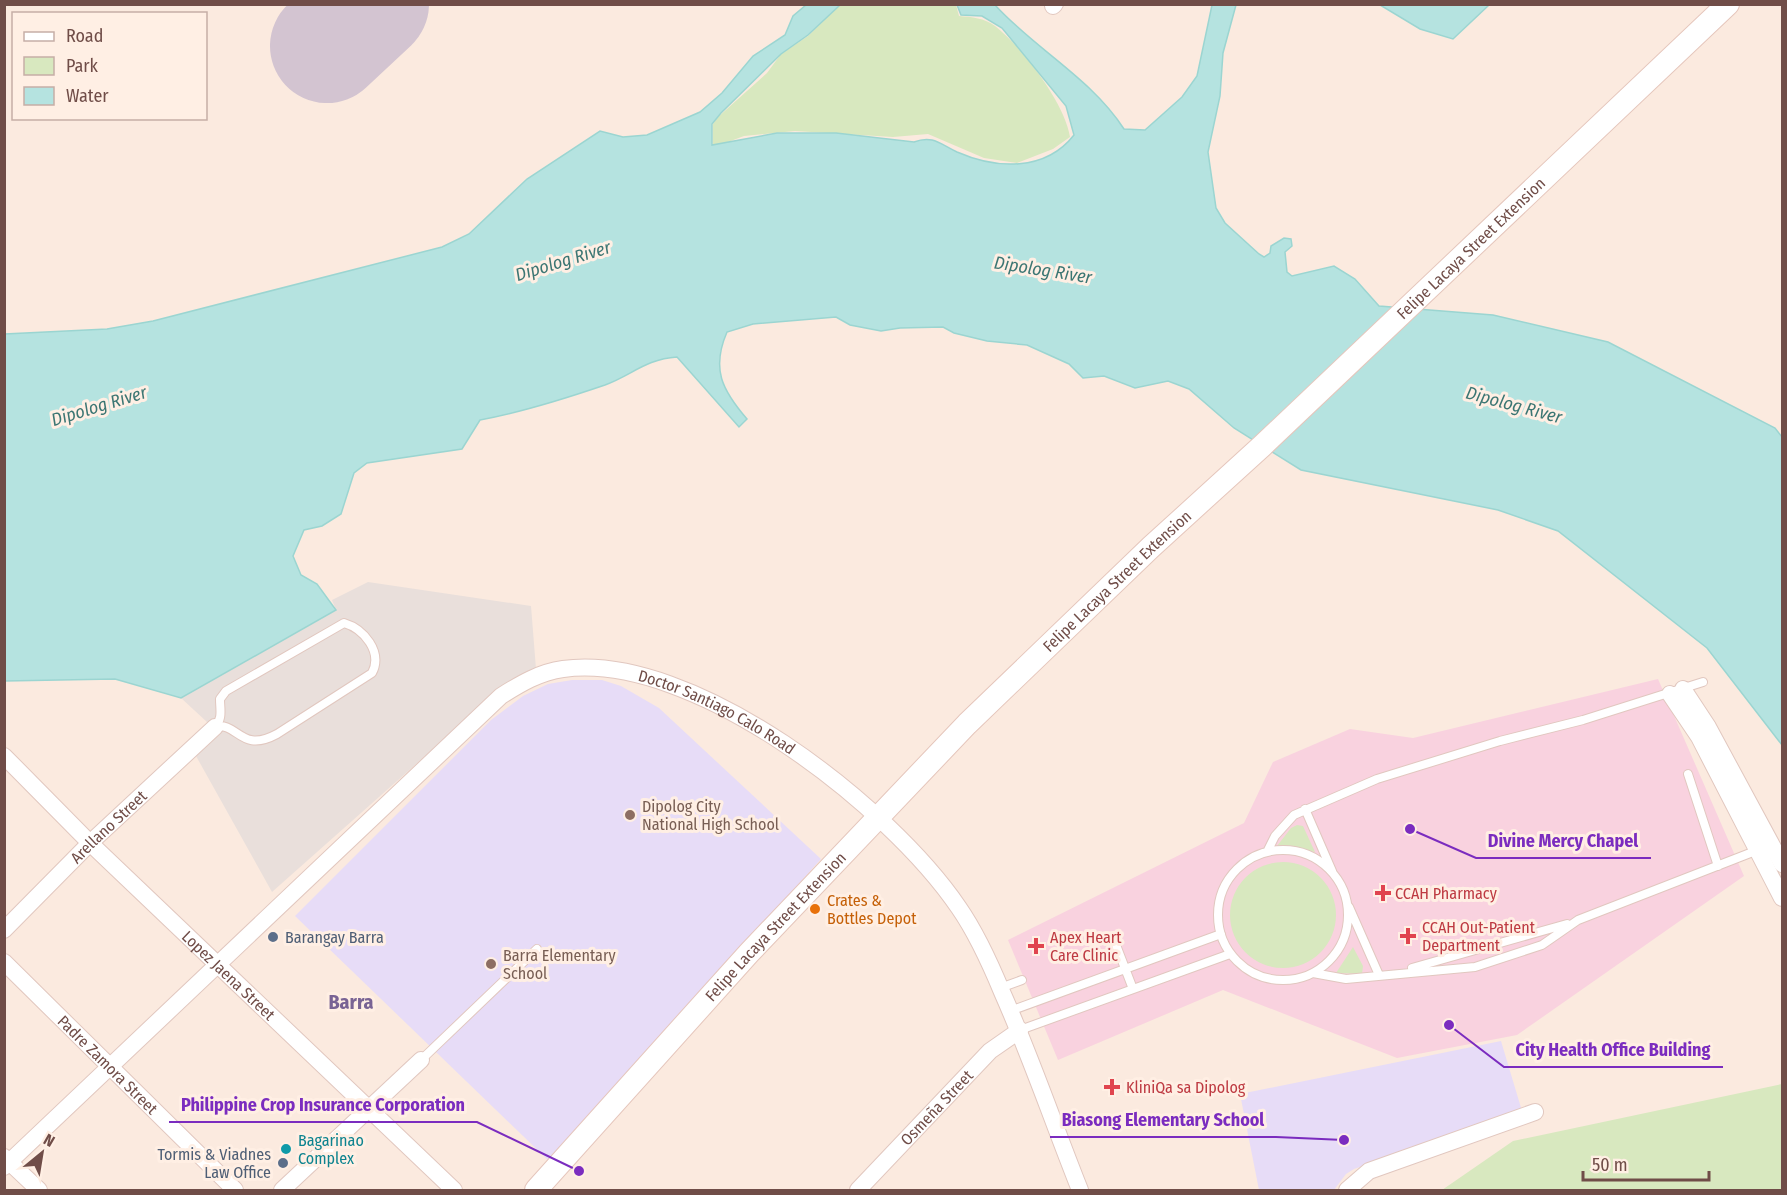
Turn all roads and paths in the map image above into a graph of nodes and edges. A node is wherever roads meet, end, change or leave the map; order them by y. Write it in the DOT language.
graph roads {
  1 [pos="1728,4"];
  2 [pos="1703,682"];
  3 [pos="1677,692"];
  4 [pos="214,727"];
  5 [pos="4,756"];
  6 [pos="1688,774"];
  7 [pos="1305,809"];
  8 [pos="878,815"];
  9 [pos="90,843"];
  10 [pos="1763,847"];
  11 [pos="1267,852"];
  12 [pos="1782,864"];
  13 [pos="1718,866"];
  14 [pos="1335,877"];
  15 [pos="1782,898"];
  16 [pos="1346,900"];
  17 [pos="1578,920"];
  18 [pos="4,930"];
  19 [pos="1221,934"];
  20 [pos="1116,945"];
  21 [pos="537,949"];
  22 [pos="1230,954"];
  23 [pos="4,962"];
  24 [pos="218,966"];
  25 [pos="1125,969"];
  26 [pos="1313,973"];
  27 [pos="1379,975"];
  28 [pos="1022,980"];
  29 [pos="1000,988"];
  30 [pos="1133,989"];
  31 [pos="1011,1011"];
  32 [pos="1020,1030"];
  33 [pos="421,1060"];
  34 [pos="111,1066"];
  35 [pos="370,1111"];
  36 [pos="1534,1113"];
  37 [pos="6,1162"];
  38 [pos="39,1191"];
  39 [pos="236,1191"];
  40 [pos="282,1191"];
  41 [pos="454,1191"];
  42 [pos="536,1191"];
  43 [pos="858,1191"];
  44 [pos="1080,1191"];
  45 [pos="1347,1191"];
  1 -- 8 [label="main road, Felipe Lacaya Street Extension"];
  2 -- 3 [label="lane"];
  3 -- 7 [label="lane"];
  3 -- 10 [label="street"];
  4 -- 4 [label="lane"];
  4 -- 9 [label="street, Arellano Street"];
  5 -- 9 [label="street, Lopez Jaena Street"];
  6 -- 13 [label="lane"];
  7 -- 11 [label="lane"];
  7 -- 14 [label="lane"];
  8 -- 24 [label="street, Doctor Santiago Calo Road"];
  8 -- 29 [label="street, Doctor Santiago Calo Road"];
  8 -- 42 [label="main road, Felipe Lacaya Street Extension"];
  9 -- 18 [label="street, Arellano Street"];
  9 -- 24 [label="street, Lopez Jaena Street"];
  10 -- 12 [label="street"];
  10 -- 13 [label="lane"];
  10 -- 15 [label="street"];
  11 -- 14 [label="lane"];
  11 -- 19 [label="lane"];
  13 -- 17 [label="lane"];
  14 -- 16 [label="lane"];
  16 -- 26 [label="lane"];
  16 -- 27 [label="lane"];
  17 -- 27 [label="lane"];
  17 -- 27 [label="lane"];
  19 -- 22 [label="lane"];
  19 -- 25 [label="lane"];
  20 -- 25 [label="lane"];
  21 -- 33 [label="lane"];
  22 -- 26 [label="lane"];
  22 -- 30 [label="lane"];
  23 -- 34 [label="street, Padre Zamora Street"];
  24 -- 34 [label="street, Doctor Santiago Calo Road"];
  24 -- 35 [label="street, Lopez Jaena Street"];
  25 -- 30 [label="lane"];
  25 -- 31 [label="lane"];
  26 -- 27 [label="lane"];
  28 -- 29 [label="lane"];
  29 -- 31 [label="street, Doctor Santiago Calo Road"];
  30 -- 32 [label="lane"];
  31 -- 32 [label="street, Doctor Santiago Calo Road"];
  32 -- 43 [label="street, Osmeña Street"];
  32 -- 44 [label="street, Doctor Santiago Calo Road"];
  33 -- 35 [label="street"];
  34 -- 37 [label="street, Doctor Santiago Calo Road"];
  34 -- 39 [label="street, Padre Zamora Street"];
  35 -- 40 [label="street"];
  35 -- 41 [label="street, Lopez Jaena Street"];
  36 -- 45 [label="street"];
  37 -- 38 [label="street"];
}
